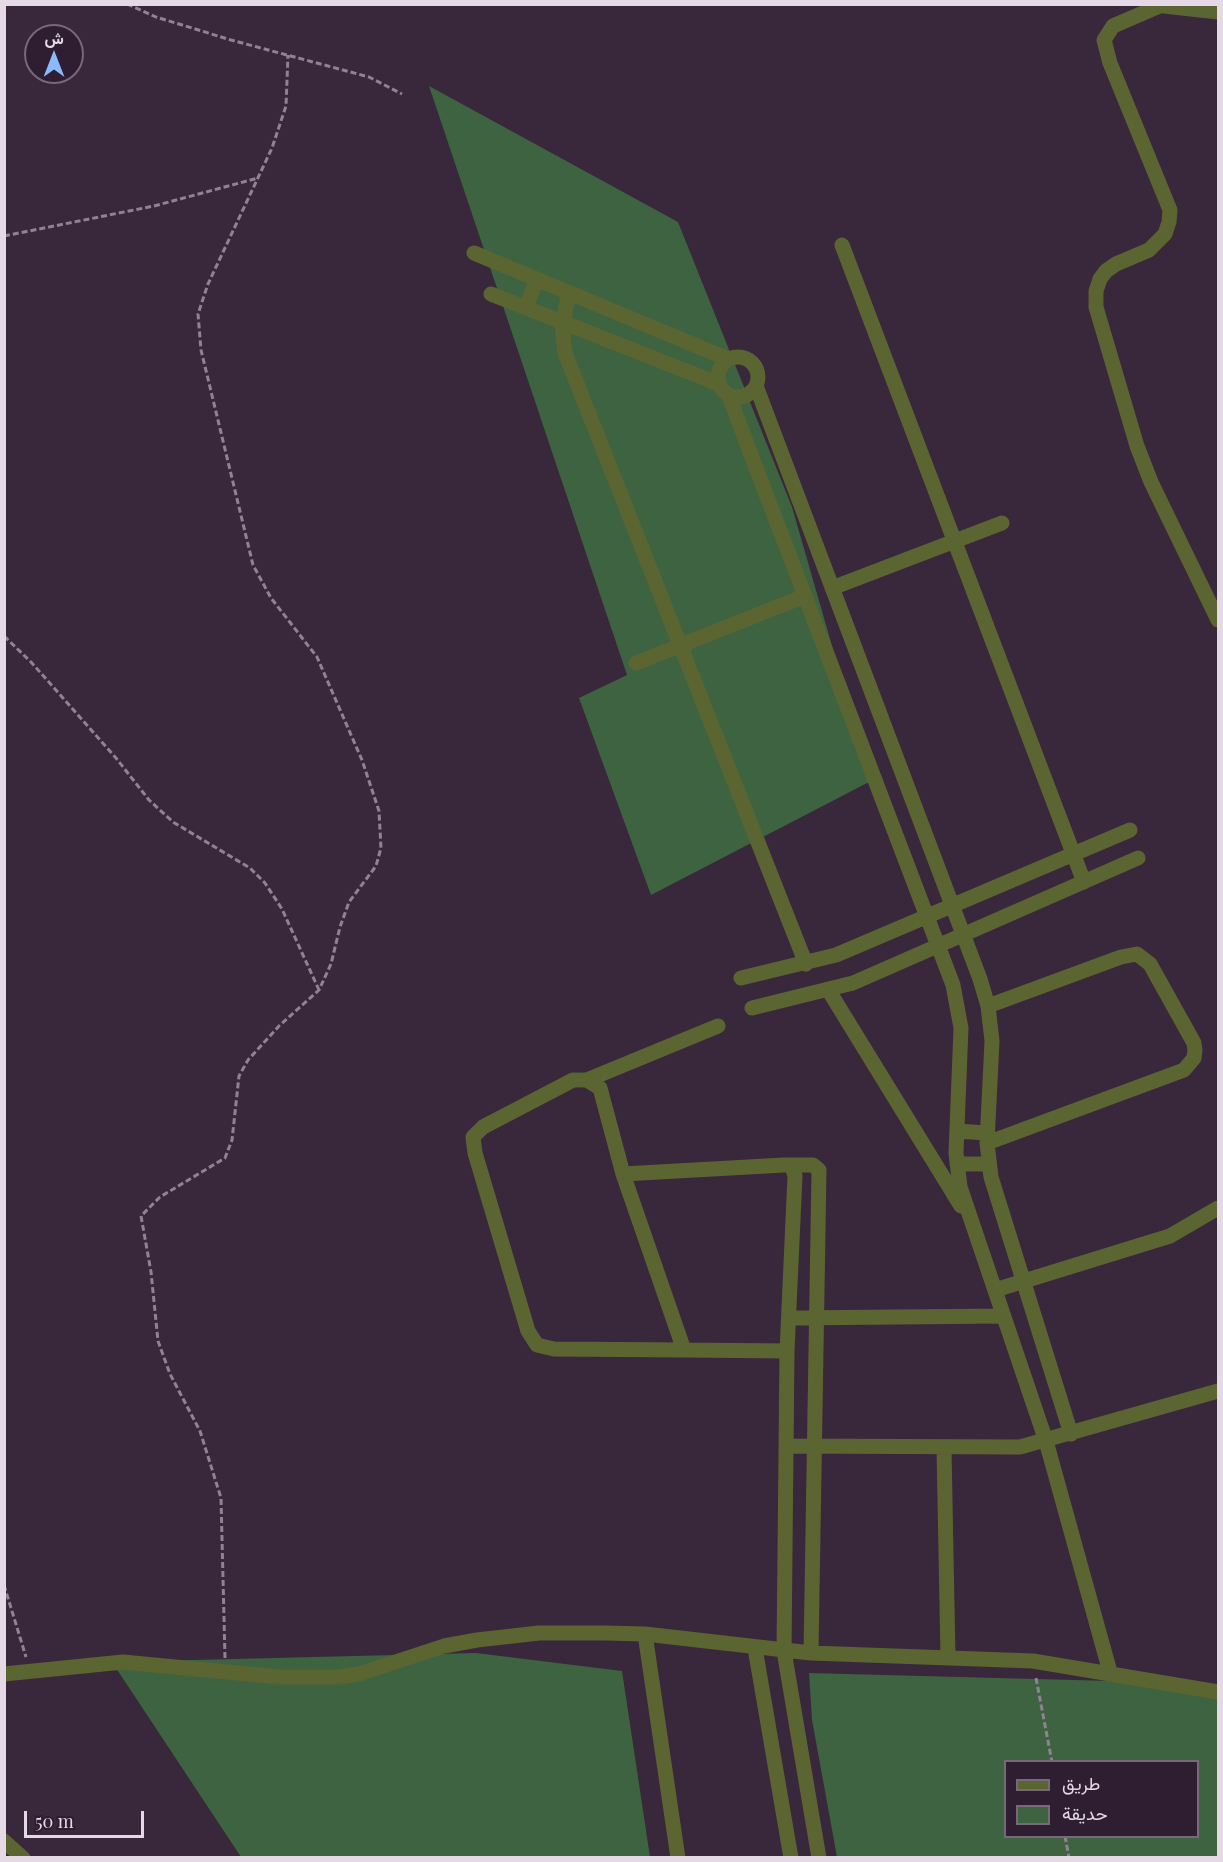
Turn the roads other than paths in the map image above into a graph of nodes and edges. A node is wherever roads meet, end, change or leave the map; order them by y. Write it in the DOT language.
graph roads {
  1 [pos="1164,5"];
  2 [pos="1218,12"];
  3 [pos="842,245"];
  4 [pos="474,253"];
  5 [pos="537,279"];
  6 [pos="569,292"];
  7 [pos="491,294"];
  8 [pos="526,308"];
  9 [pos="563,322"];
  10 [pos="728,359"];
  11 [pos="756,386"];
  12 [pos="723,389"];
  13 [pos="1002,523"];
  14 [pos="954,541"];
  15 [pos="832,588"];
  16 [pos="805,596"];
  17 [pos="1218,620"];
  18 [pos="680,645"];
  19 [pos="636,663"];
  20 [pos="1130,830"];
  21 [pos="1073,854"];
  22 [pos="1138,858"];
  23 [pos="1084,882"];
  24 [pos="952,904"];
  25 [pos="926,916"];
  26 [pos="963,934"];
  27 [pos="938,945"];
  28 [pos="806,964"];
  29 [pos="741,978"];
  30 [pos="829,991"];
  31 [pos="988,1006"];
  32 [pos="752,1008"];
  33 [pos="718,1026"];
  34 [pos="587,1080"];
  35 [pos="957,1131"];
  36 [pos="987,1138"];
  37 [pos="957,1164"];
  38 [pos="988,1164"];
  39 [pos="792,1166"];
  40 [pos="623,1174"];
  41 [pos="820,1191"];
  42 [pos="795,1192"];
  43 [pos="1218,1208"];
  44 [pos="971,1223"];
  45 [pos="1022,1282"];
  46 [pos="995,1290"];
  47 [pos="1004,1316"];
  48 [pos="789,1318"];
  49 [pos="819,1318"];
  50 [pos="684,1350"];
  51 [pos="787,1351"];
  52 [pos="1218,1391"];
  53 [pos="1071,1434"];
  54 [pos="1046,1441"];
  55 [pos="786,1446"];
  56 [pos="816,1446"];
  57 [pos="944,1449"];
  58 [pos="645,1634"];
  59 [pos="755,1648"];
  60 [pos="784,1650"];
  61 [pos="811,1653"];
  62 [pos="948,1658"];
  63 [pos="1110,1672"];
  64 [pos="4,1674"];
  65 [pos="1218,1692"];
  66 [pos="4,1841"];
  67 [pos="22,1857"];
  68 [pos="678,1857"];
  69 [pos="791,1857"];
  70 [pos="819,1857"];
  1 -- 2 [label="street"];
  1 -- 17 [label="street"];
  3 -- 14 [label="street"];
  4 -- 5 [label="street"];
  5 -- 6 [label="street"];
  5 -- 8 [label="street"];
  6 -- 9 [label="street"];
  6 -- 10 [label="street"];
  7 -- 8 [label="street"];
  8 -- 9 [label="street"];
  9 -- 12 [label="street"];
  9 -- 18 [label="street"];
  10 -- 11 [label="street"];
  10 -- 12 [label="street"];
  11 -- 12 [label="street"];
  11 -- 15 [label="street"];
  12 -- 16 [label="street"];
  13 -- 14 [label="street"];
  14 -- 15 [label="street"];
  14 -- 21 [label="street"];
  15 -- 24 [label="street"];
  16 -- 18 [label="street"];
  16 -- 25 [label="street"];
  18 -- 19 [label="street"];
  18 -- 28 [label="street"];
  20 -- 21 [label="street"];
  21 -- 23 [label="street"];
  21 -- 24 [label="street"];
  22 -- 23 [label="street"];
  23 -- 26 [label="street"];
  24 -- 25 [label="street"];
  24 -- 26 [label="street"];
  25 -- 27 [label="street"];
  25 -- 28 [label="street"];
  26 -- 27 [label="street"];
  26 -- 31 [label="street"];
  27 -- 30 [label="street"];
  27 -- 35 [label="street"];
  28 -- 29 [label="street"];
  30 -- 32 [label="street"];
  30 -- 44 [label="street"];
  31 -- 36 [label="street"];
  31 -- 36 [label="street"];
  33 -- 34 [label="street"];
  34 -- 40 [label="street"];
  34 -- 50 [label="street"];
  35 -- 36 [label="street"];
  35 -- 37 [label="street"];
  36 -- 38 [label="street"];
  37 -- 38 [label="street"];
  37 -- 44 [label="street"];
  38 -- 45 [label="street"];
  39 -- 40 [label="street"];
  39 -- 41 [label="street"];
  39 -- 42 [label="street"];
  40 -- 50 [label="street"];
  41 -- 42 [label="street"];
  41 -- 49 [label="street"];
  42 -- 48 [label="street"];
  43 -- 45 [label="street"];
  44 -- 46 [label="street"];
  45 -- 46 [label="street"];
  45 -- 53 [label="street"];
  46 -- 47 [label="street"];
  47 -- 49 [label="street"];
  47 -- 54 [label="street"];
  48 -- 49 [label="street"];
  48 -- 51 [label="street"];
  49 -- 56 [label="street"];
  50 -- 51 [label="street"];
  51 -- 55 [label="street"];
  52 -- 53 [label="street"];
  53 -- 54 [label="street"];
  54 -- 57 [label="street"];
  54 -- 63 [label="street"];
  55 -- 56 [label="street"];
  55 -- 60 [label="street"];
  56 -- 57 [label="street"];
  56 -- 61 [label="street"];
  57 -- 62 [label="street"];
  58 -- 59 [label="street"];
  58 -- 64 [label="street"];
  58 -- 68 [label="street"];
  59 -- 60 [label="street"];
  59 -- 69 [label="street"];
  60 -- 61 [label="street"];
  60 -- 70 [label="street"];
  61 -- 62 [label="street"];
  62 -- 63 [label="street"];
  63 -- 65 [label="street"];
  66 -- 67 [label="street"];
}
